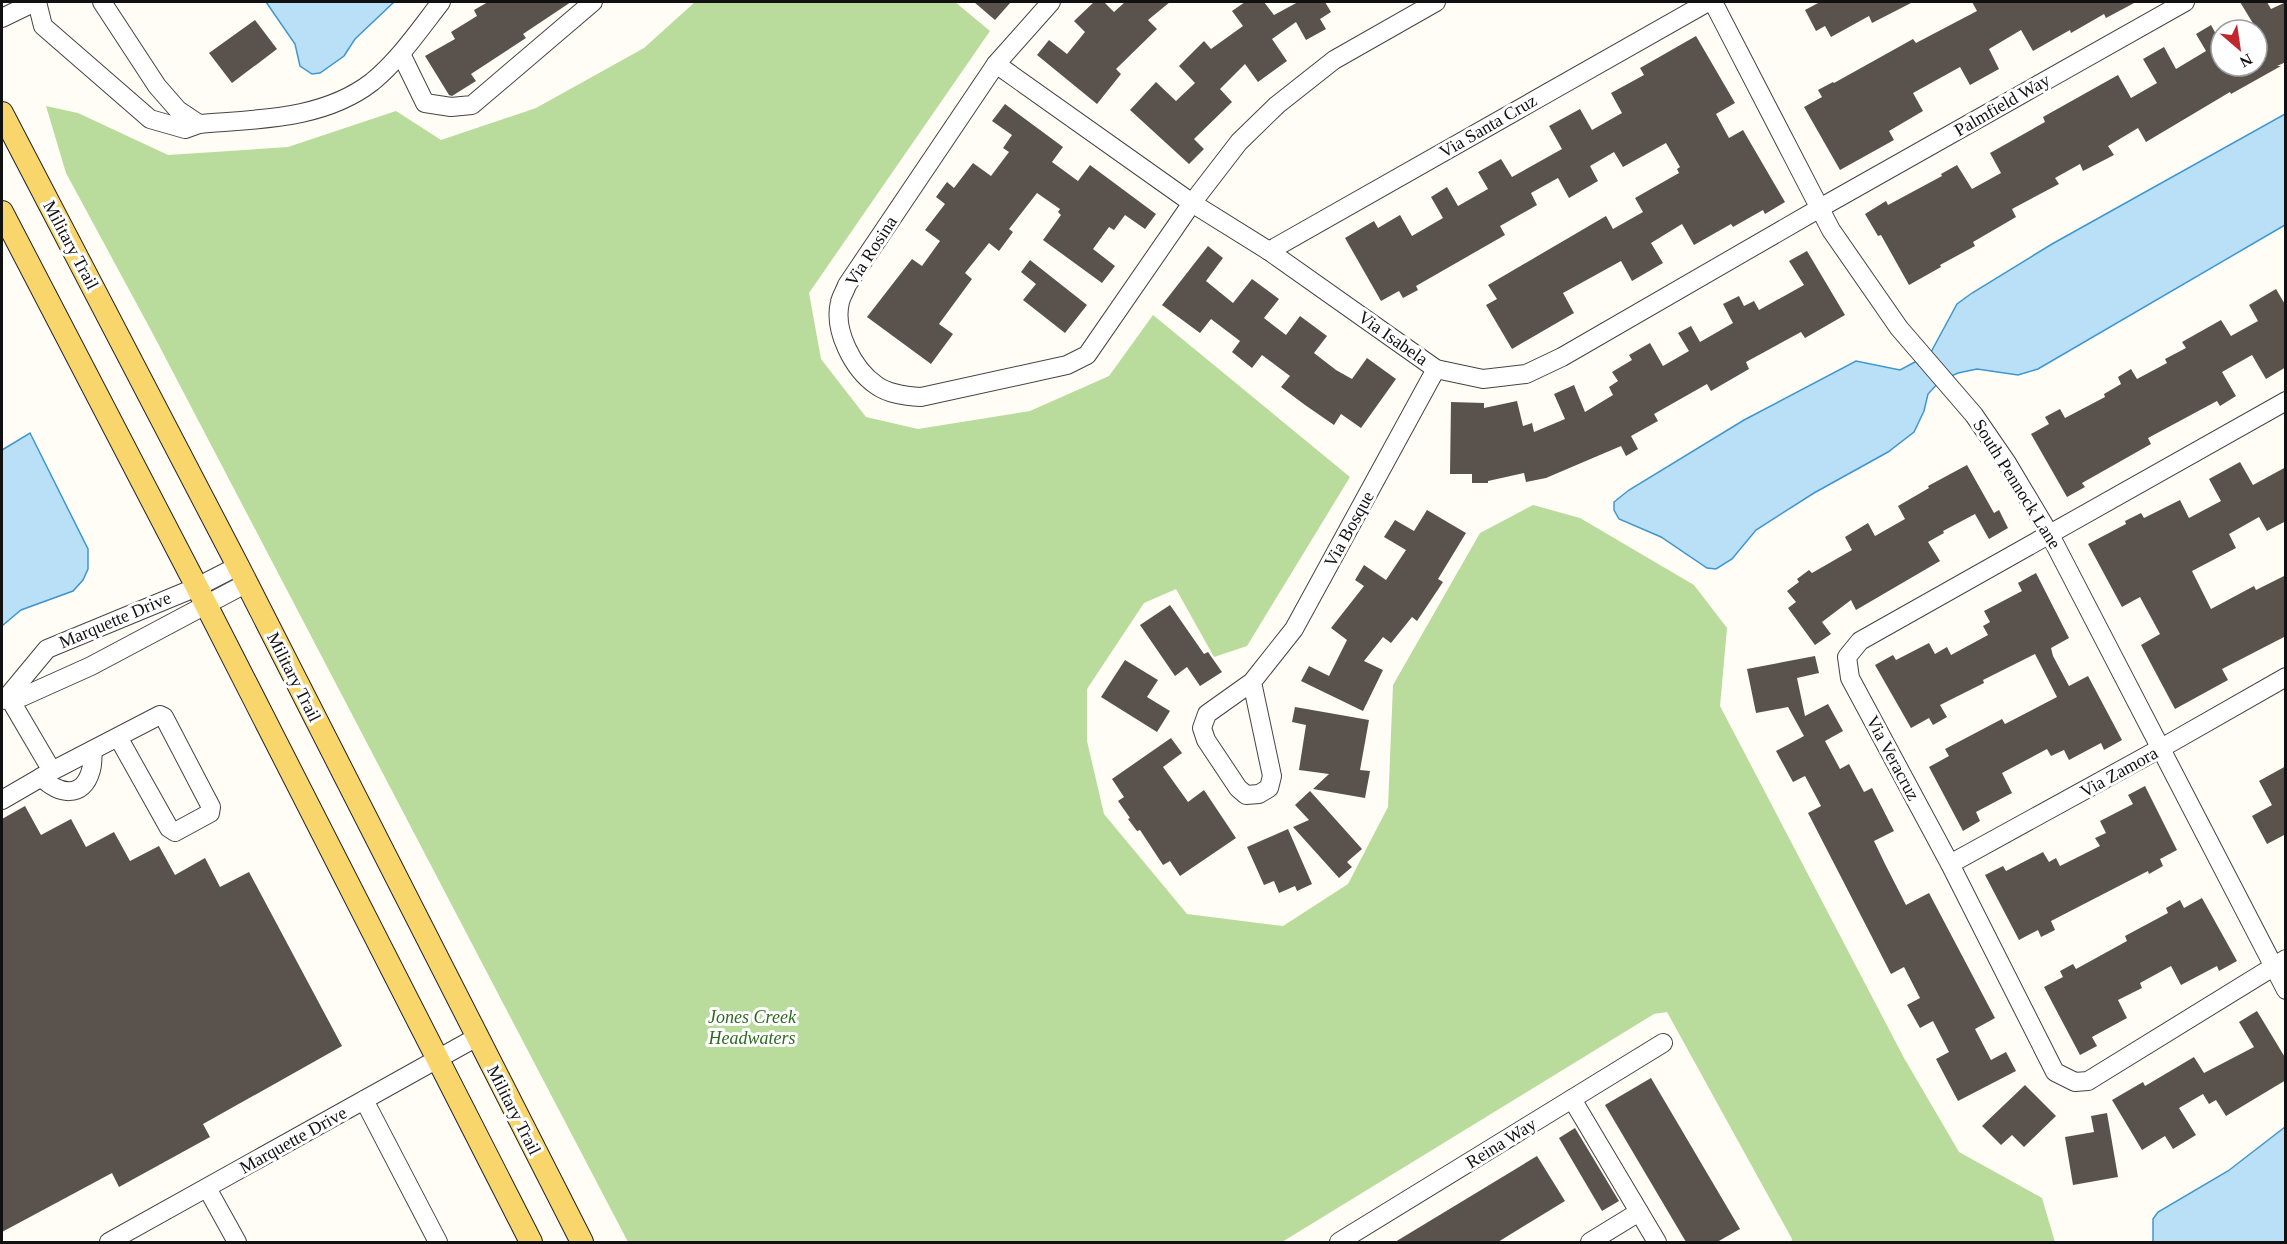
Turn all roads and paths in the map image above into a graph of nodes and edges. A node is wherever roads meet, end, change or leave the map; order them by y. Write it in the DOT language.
graph roads {
  1 [pos="36,2"];
  2 [pos="102,2"];
  3 [pos="441,2"];
  4 [pos="593,2"];
  5 [pos="1051,2"];
  6 [pos="1436,2"];
  7 [pos="1708,2"];
  8 [pos="1713,2"];
  9 [pos="2185,2"];
  10 [pos="2,18"];
  11 [pos="400,54"];
  12 [pos="996,64"];
  13 [pos="2,113"];
  14 [pos="199,124"];
  15 [pos="1192,203"];
  16 [pos="1820,208"];
  17 [pos="2,212"];
  18 [pos="1269,251"];
  19 [pos="1436,369"];
  20 [pos="2286,401"];
  21 [pos="2050,535"];
  22 [pos="243,574"];
  23 [pos="201,596"];
  24 [pos="2286,677"];
  25 [pos="1252,681"];
  26 [pos="5,698"];
  27 [pos="118,737"];
  28 [pos="2161,749"];
  29 [pos="93,750"];
  30 [pos="47,774"];
  31 [pos="2,800"];
  32 [pos="1950,864"];
  33 [pos="2279,963"];
  34 [pos="2286,990"];
  35 [pos="477,1037"];
  36 [pos="1663,1043"];
  37 [pos="437,1059"];
  38 [pos="1572,1099"];
  39 [pos="364,1100"];
  40 [pos="207,1188"];
  41 [pos="1639,1212"];
  42 [pos="109,1242"];
  43 [pos="237,1242"];
  44 [pos="438,1242"];
  45 [pos="531,1242"];
  46 [pos="582,1242"];
  47 [pos="1339,1242"];
  48 [pos="1590,1242"];
  49 [pos="1657,1242"];
  1 -- 10 [label="street"];
  1 -- 14 [label="street"];
  2 -- 14 [label="street"];
  3 -- 11 [label="street"];
  4 -- 11 [label="street"];
  5 -- 12 [label="street, Via Rosina"];
  6 -- 15 [label="street"];
  7 -- 18 [label="street, Via Santa Cruz"];
  8 -- 16 [label="street, South Pennock Lane"];
  9 -- 16 [label="street, Palmfield Way"];
  11 -- 14 [label="street"];
  12 -- 15 [label="street, Via Isabela"];
  12 -- 15 [label="street, Via Rosina"];
  13 -- 22 [label="main road, Military Trail"];
  15 -- 18 [label="street, Via Isabela"];
  16 -- 19 [label="street, Via Isabela"];
  16 -- 21 [label="street, South Pennock Lane"];
  17 -- 23 [label="main road"];
  18 -- 19 [label="street, Via Isabela"];
  19 -- 25 [label="street, Via Bosque"];
  20 -- 21 [label="street, Via Veracruz"];
  21 -- 28 [label="street, South Pennock Lane"];
  21 -- 32 [label="street, Via Veracruz"];
  22 -- 23 [label="street, Marquette Drive"];
  22 -- 35 [label="main road, Military Trail"];
  23 -- 26 [label="street, Marquette Drive"];
  23 -- 26 [label="street, Marquette Drive"];
  23 -- 37 [label="main road"];
  24 -- 28 [label="street, Via Zamora"];
  25 -- 25 [label="street, Via Bosque"];
  26 -- 30 [label="street"];
  27 -- 27 [label="street"];
  27 -- 29 [label="street"];
  28 -- 32 [label="street, Via Zamora"];
  28 -- 33 [label="street, South Pennock Lane"];
  29 -- 30 [label="street"];
  29 -- 30 [label="street"];
  30 -- 31 [label="street"];
  32 -- 33 [label="street, Via Veracruz"];
  33 -- 34 [label="street, South Pennock Lane"];
  35 -- 37 [label="street, Marquette Drive"];
  35 -- 46 [label="main road, Military Trail"];
  36 -- 38 [label="street, Reina Way"];
  37 -- 39 [label="street, Marquette Drive"];
  37 -- 45 [label="main road"];
  38 -- 41 [label="street"];
  38 -- 47 [label="street, Reina Way"];
  39 -- 40 [label="street, Marquette Drive"];
  39 -- 44 [label="street"];
  40 -- 42 [label="street, Marquette Drive"];
  40 -- 43 [label="street"];
  41 -- 48 [label="street"];
  41 -- 49 [label="street"];
}
